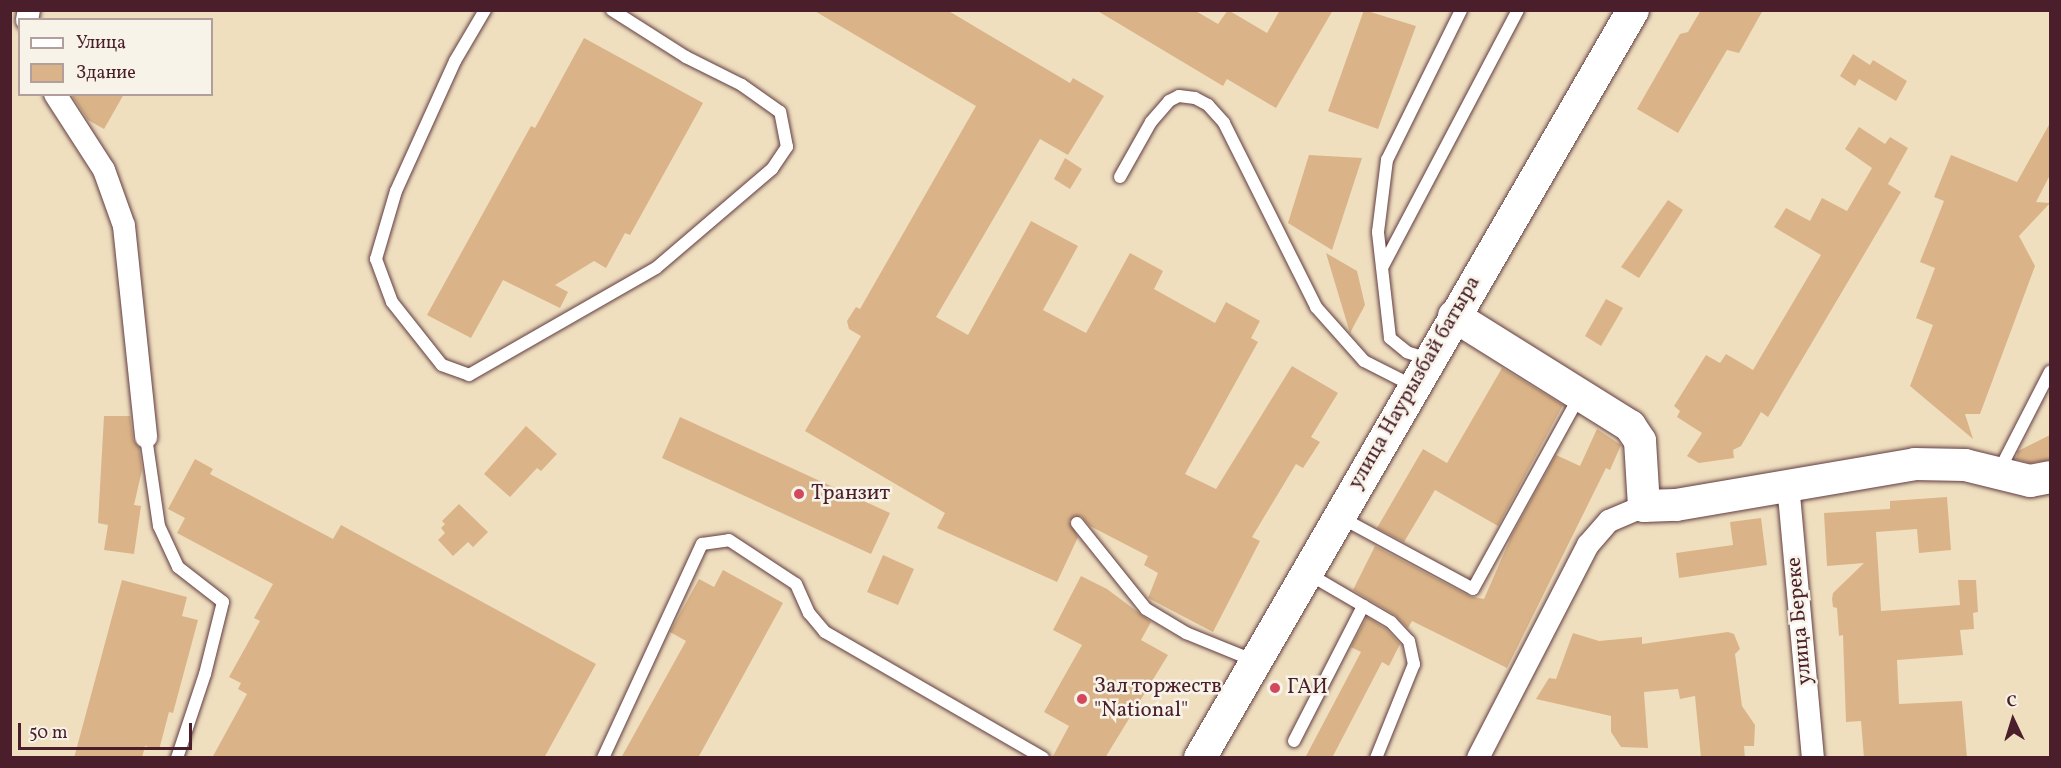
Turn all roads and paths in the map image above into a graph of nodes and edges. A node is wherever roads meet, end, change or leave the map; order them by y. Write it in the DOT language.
graph roads {
  1 [pos="485,10"];
  2 [pos="612,10"];
  3 [pos="1461,10"];
  4 [pos="1518,10"];
  5 [pos="1633,10"];
  6 [pos="56,96"];
  7 [pos="1120,177"];
  8 [pos="1383,266"];
  9 [pos="1454,316"];
  10 [pos="1428,359"];
  11 [pos="2050,372"];
  12 [pos="1413,386"];
  13 [pos="1581,394"];
  14 [pos="146,437"];
  15 [pos="1997,474"];
  16 [pos="2050,477"];
  17 [pos="1788,484"];
  18 [pos="1644,506"];
  19 [pos="1339,516"];
  20 [pos="1077,523"];
  21 [pos="1306,573"];
  22 [pos="1363,606"];
  23 [pos="1255,661"];
  24 [pos="1294,741"];
  25 [pos="1480,756"];
  26 [pos="177,758"];
  27 [pos="603,758"];
  28 [pos="1043,758"];
  29 [pos="1200,758"];
  30 [pos="1376,758"];
  31 [pos="1813,758"];
  1 -- 2 [label="lane"];
  3 -- 8 [label="lane"];
  4 -- 8 [label="lane"];
  5 -- 9 [label="main road, улица Наурызбай батыра"];
  6 -- 14 [label="street"];
  7 -- 12 [label="lane"];
  8 -- 10 [label="lane"];
  9 -- 10 [label="main road, улица Наурызбай батыра"];
  9 -- 13 [label="main road"];
  10 -- 12 [label="main road, улица Наурызбай батыра"];
  11 -- 15 [label="lane"];
  12 -- 19 [label="main road, улица Наурызбай батыра"];
  13 -- 18 [label="main road"];
  13 -- 19 [label="lane"];
  14 -- 26 [label="lane"];
  15 -- 16 [label="main road"];
  15 -- 17 [label="main road"];
  17 -- 18 [label="main road"];
  17 -- 31 [label="street, улица Береке"];
  18 -- 25 [label="street"];
  19 -- 21 [label="main road, улица Наурызбай батыра"];
  20 -- 23 [label="lane"];
  21 -- 22 [label="lane"];
  21 -- 23 [label="main road, улица Наурызбай батыра"];
  22 -- 24 [label="lane"];
  22 -- 30 [label="lane"];
  23 -- 29 [label="main road, улица Наурызбай батыра"];
  27 -- 28 [label="lane"];
}
